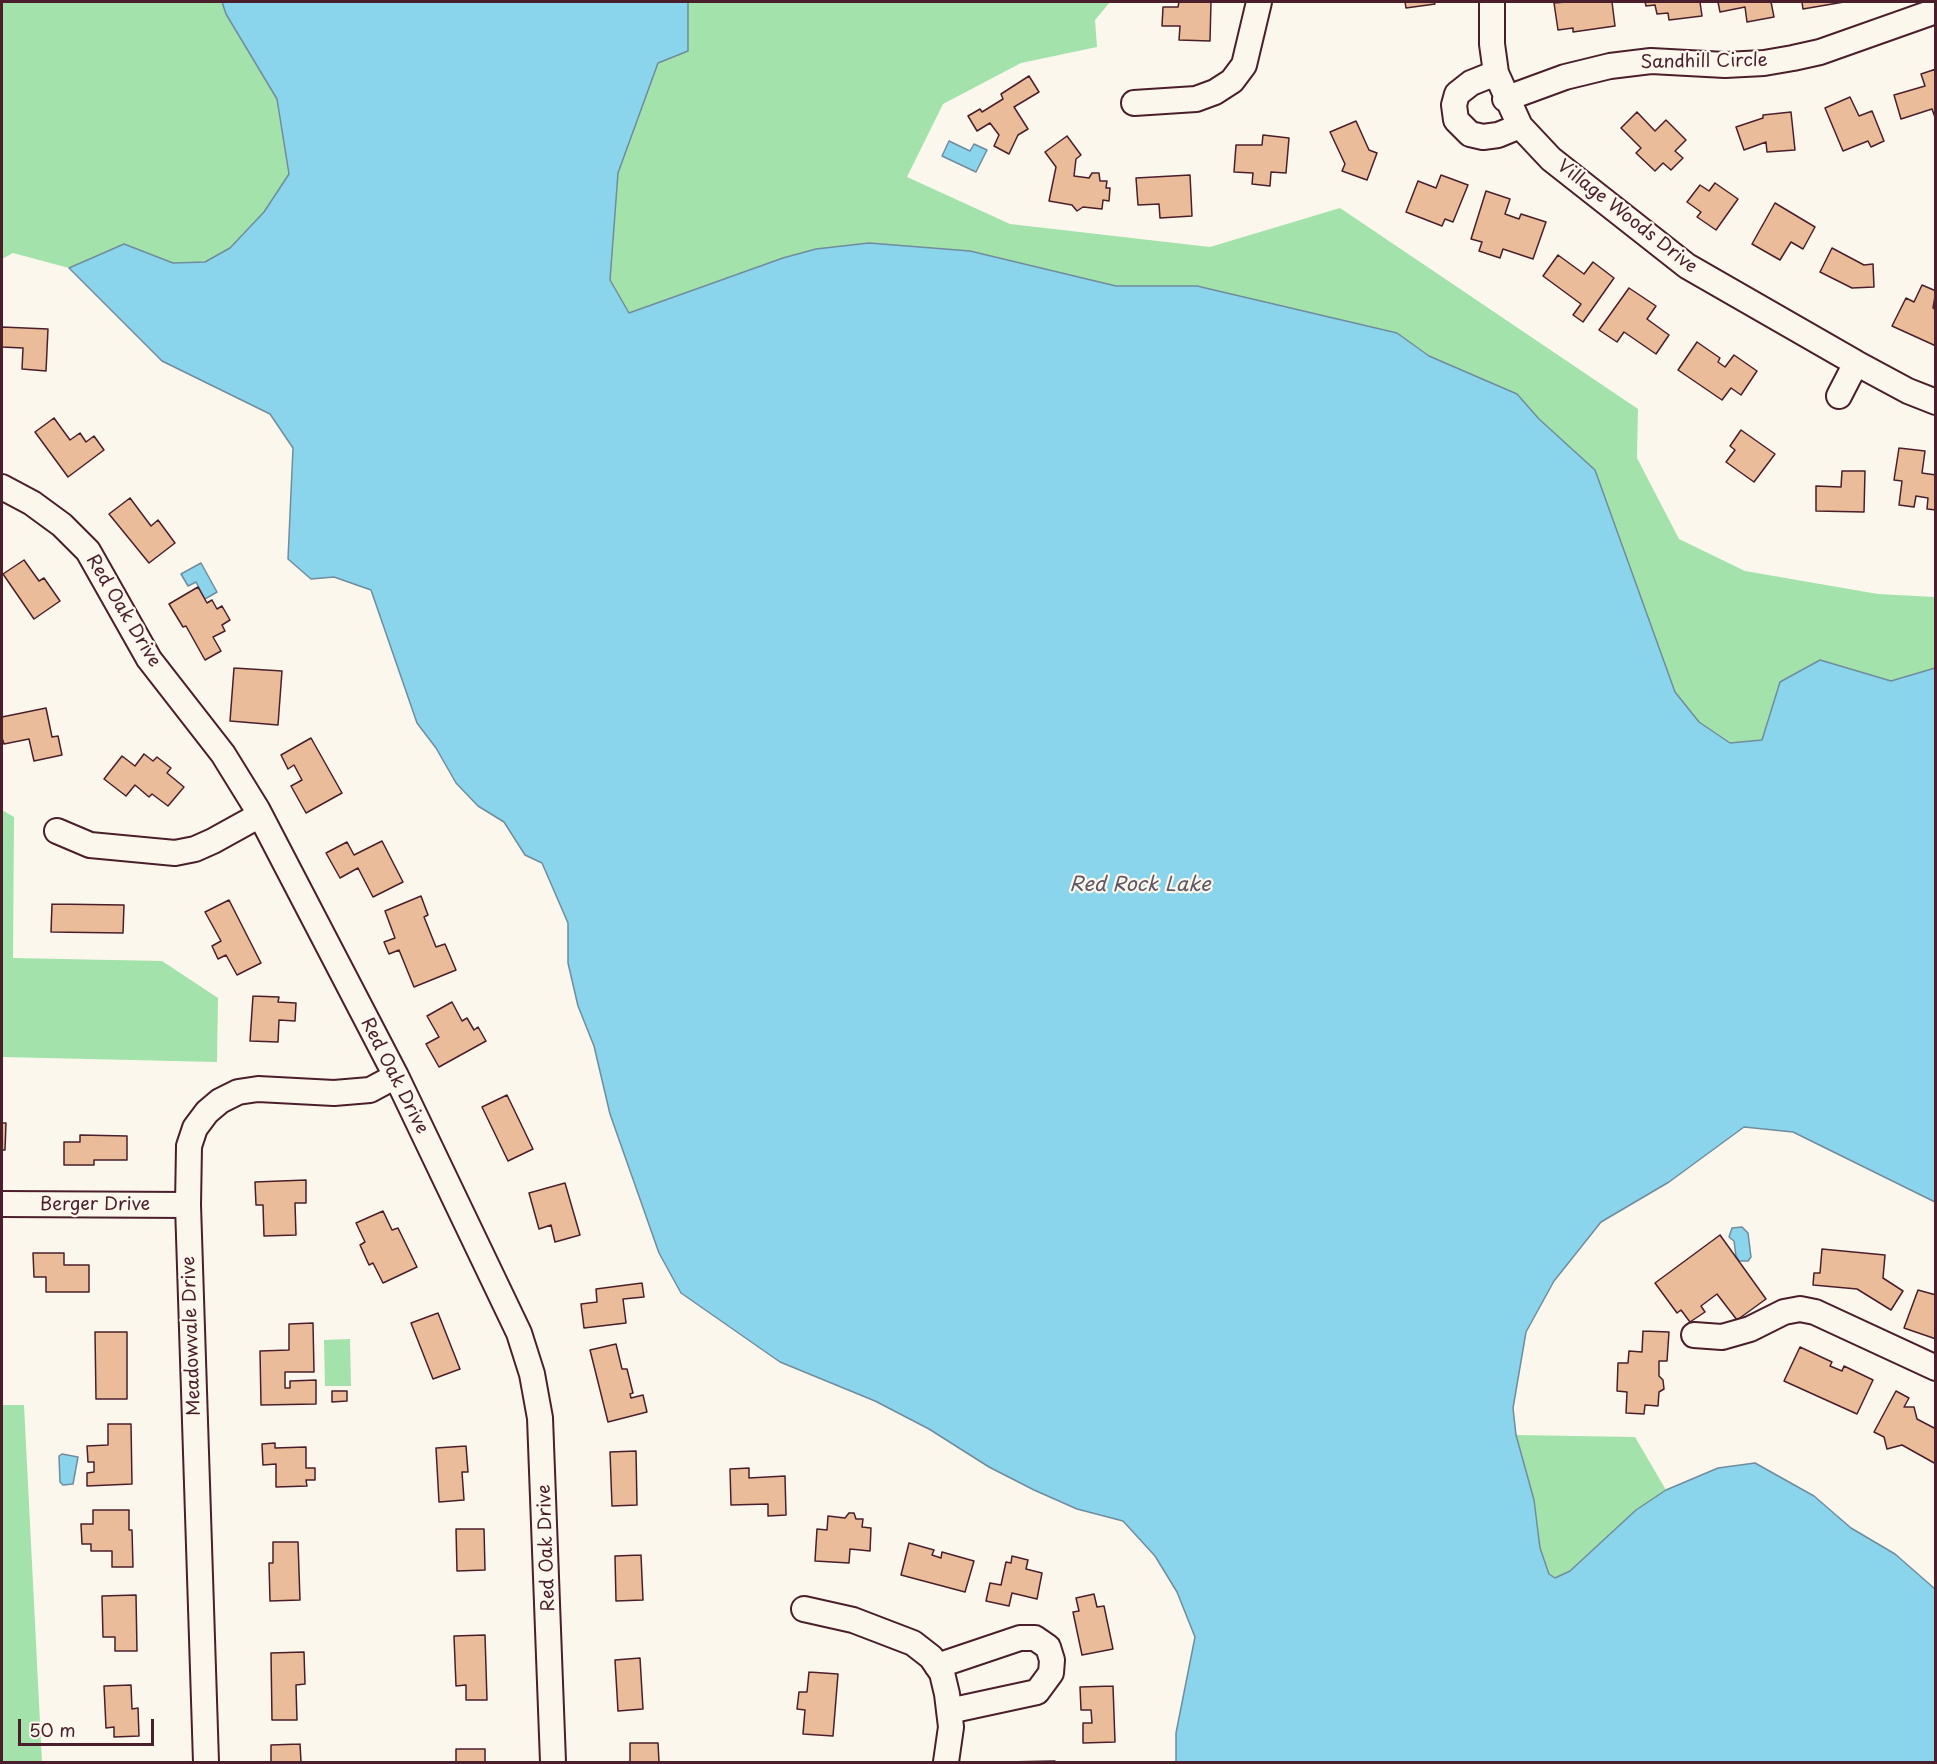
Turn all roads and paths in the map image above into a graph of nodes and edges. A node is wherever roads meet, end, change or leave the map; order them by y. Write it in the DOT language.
graph roads {
  1 [pos="1258,2"];
  2 [pos="1492,2"];
  3 [pos="1935,11"];
  4 [pos="1496,73"];
  5 [pos="1505,99"];
  6 [pos="1134,103"];
  7 [pos="1520,126"];
  8 [pos="1856,363"];
  9 [pos="1839,396"];
  10 [pos="1935,402"];
  11 [pos="2,487"];
  12 [pos="260,815"];
  13 [pos="57,831"];
  14 [pos="396,1076"];
  15 [pos="2,1204"];
  16 [pos="188,1205"];
  17 [pos="1694,1335"];
  18 [pos="1935,1368"];
  19 [pos="804,1609"];
  20 [pos="937,1666"];
  21 [pos="949,1711"];
  22 [pos="206,1762"];
  23 [pos="553,1762"];
  24 [pos="946,1762"];
  1 -- 6 [label="street"];
  2 -- 4 [label="street, Village Woods Drive"];
  3 -- 5 [label="street, Sandhill Circle"];
  4 -- 5 [label="street, Village Woods Drive"];
  4 -- 7 [label="street"];
  5 -- 7 [label="street, Village Woods Drive"];
  7 -- 8 [label="street, Village Woods Drive"];
  8 -- 9 [label="street"];
  8 -- 10 [label="street, Village Woods Drive"];
  11 -- 12 [label="street, Red Oak Drive"];
  12 -- 13 [label="street"];
  12 -- 14 [label="street, Red Oak Drive"];
  14 -- 16 [label="street, Meadowvale Drive"];
  14 -- 23 [label="street, Red Oak Drive"];
  15 -- 16 [label="street, Berger Drive"];
  16 -- 22 [label="street, Meadowvale Drive"];
  17 -- 18 [label="street"];
  19 -- 20 [label="street"];
  20 -- 21 [label="street"];
  20 -- 21 [label="street"];
  21 -- 24 [label="street"];
}
